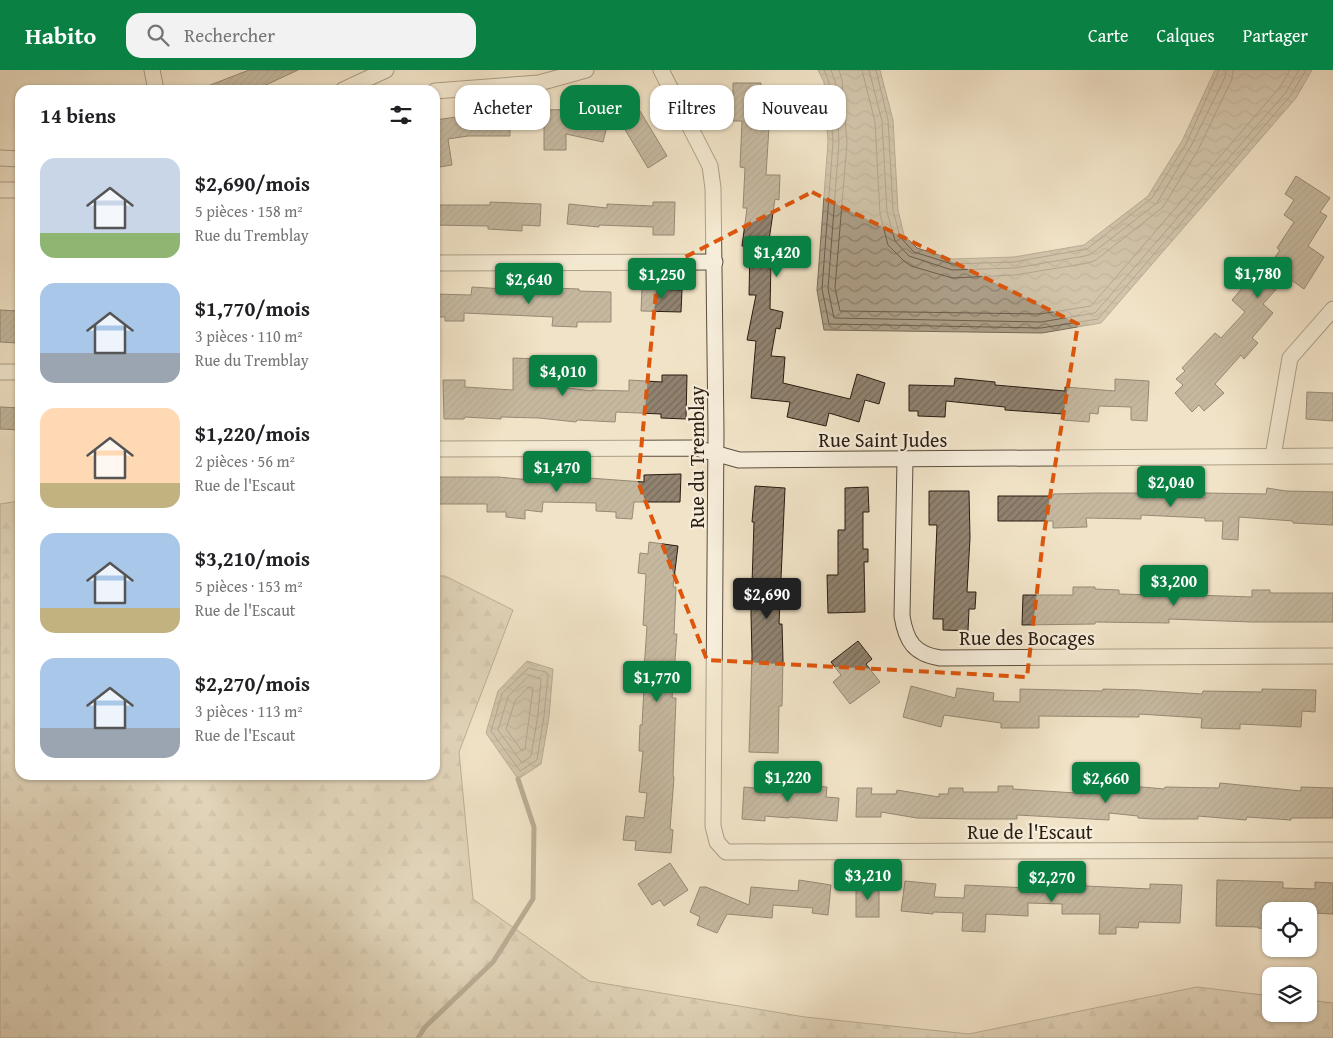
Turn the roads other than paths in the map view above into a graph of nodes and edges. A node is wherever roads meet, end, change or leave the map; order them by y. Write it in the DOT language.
graph roads {
  1 [pos="152,70"];
  2 [pos="386,70"];
  3 [pos="586,70"];
  4 [pos="661,70"];
  5 [pos="155,85"];
  6 [pos="354,85"];
  7 [pos="440,91"];
  8 [pos="0,158"];
  9 [pos="15,158"];
  10 [pos="0,190"];
  11 [pos="15,190"];
  12 [pos="715,262"];
  13 [pos="440,264"];
  14 [pos="1333,309"];
  15 [pos="0,372"];
  16 [pos="15,372"];
  17 [pos="440,449"];
  18 [pos="716,454"];
  19 [pos="1273,456"];
  20 [pos="1333,456"];
  21 [pos="905,460"];
  22 [pos="1333,656"];
  23 [pos="1333,850"];
  24 [pos="726,852"];
  1 -- 5 [label="street"];
  2 -- 6 [label="street"];
  3 -- 7 [label="street"];
  4 -- 12 [label="street, Rue du Tremblay"];
  8 -- 9 [label="street"];
  10 -- 11 [label="street"];
  12 -- 13 [label="street"];
  12 -- 18 [label="street, Rue du Tremblay"];
  14 -- 19 [label="street"];
  15 -- 16 [label="street"];
  17 -- 18 [label="street, Rue Saint Judes"];
  18 -- 21 [label="street, Rue Saint Judes"];
  18 -- 24 [label="street, Rue du Tremblay"];
  19 -- 20 [label="street, Rue Saint Judes"];
  19 -- 21 [label="street, Rue Saint Judes"];
  21 -- 22 [label="street, Rue des Bocages"];
  23 -- 24 [label="street, Rue de l'Escaut"];
}
